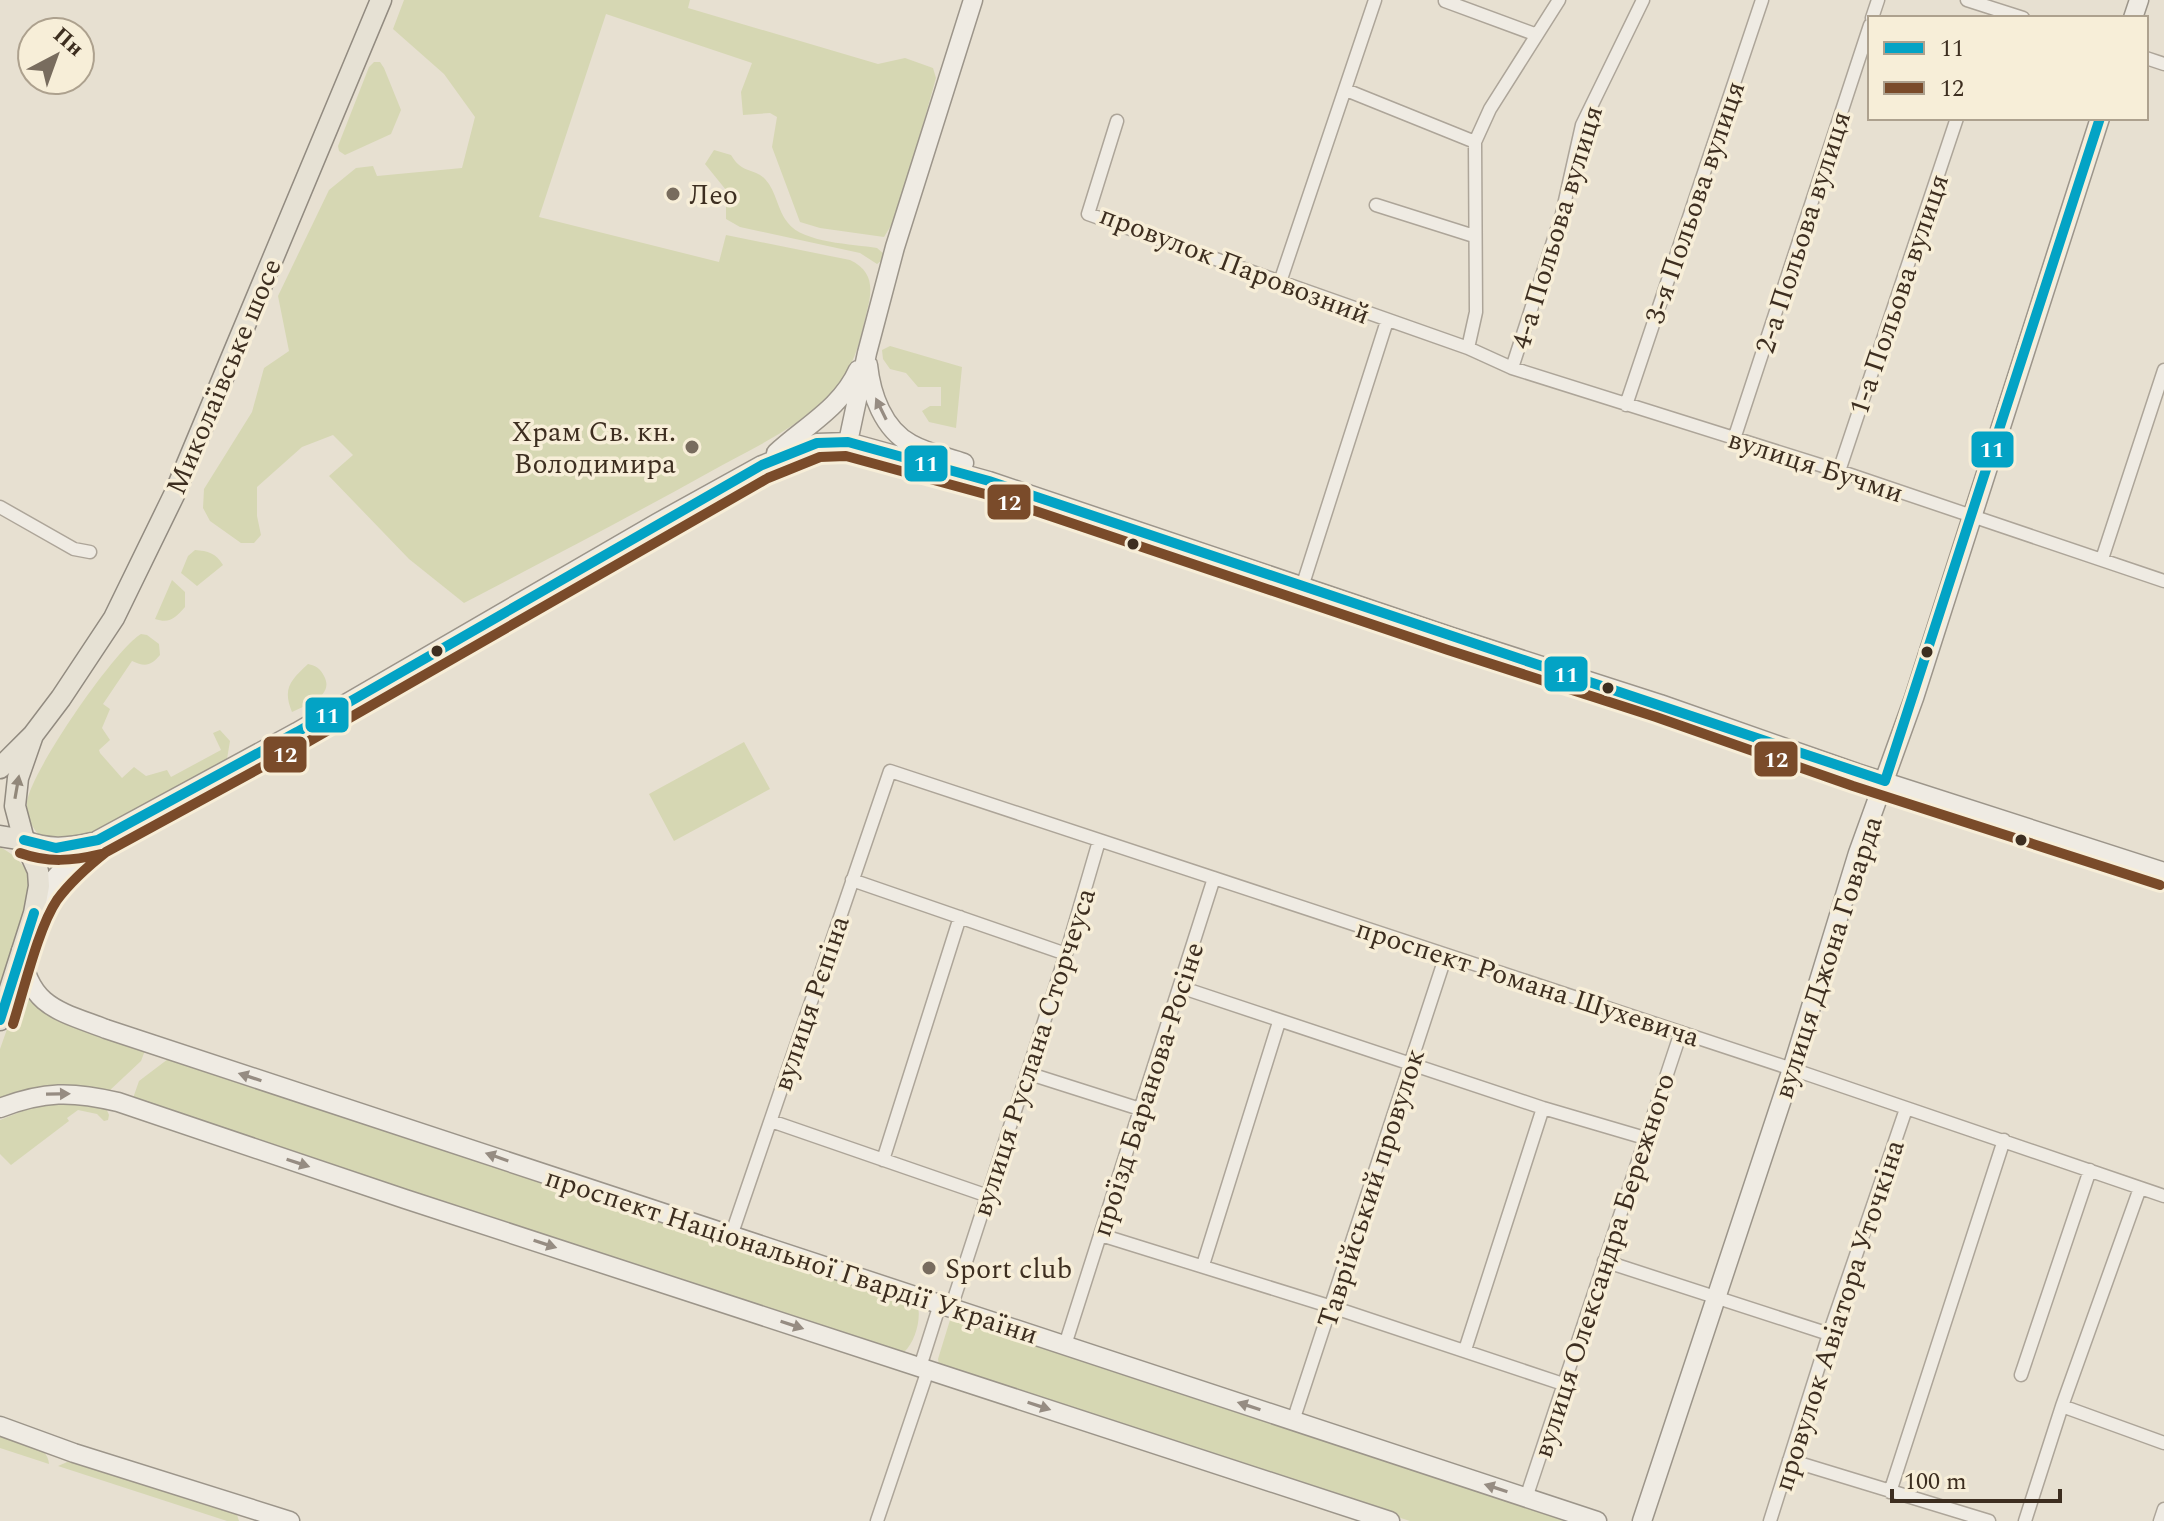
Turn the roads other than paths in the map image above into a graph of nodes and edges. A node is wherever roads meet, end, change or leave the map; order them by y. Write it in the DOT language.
graph roads {
  1 [pos="381,0"];
  2 [pos="973,0"];
  3 [pos="1375,0"];
  4 [pos="1559,0"];
  5 [pos="1643,0"];
  6 [pos="1762,0"];
  7 [pos="1967,0"];
  8 [pos="1445,1"];
  9 [pos="1994,9"];
  10 [pos="2017,16"];
  11 [pos="1868,31"];
  12 [pos="1537,35"];
  13 [pos="1346,90"];
  14 [pos="1956,120"];
  15 [pos="2099,120"];
  16 [pos="1117,121"];
  17 [pos="1475,142"];
  18 [pos="1376,205"];
  19 [pos="1474,236"];
  20 [pos="1280,282"];
  21 [pos="1387,321"];
  22 [pos="1468,348"];
  23 [pos="867,353"];
  24 [pos="1512,368"];
  25 [pos="2164,370"];
  26 [pos="1626,405"];
  27 [pos="1734,439"];
  28 [pos="848,442"];
  29 [pos="762,465"];
  30 [pos="1839,471"];
  31 [pos="989,481"];
  32 [pos="0,507"];
  33 [pos="1971,516"];
  34 [pos="90,552"];
  35 [pos="2102,559"];
  36 [pos="2164,581"];
  37 [pos="1302,587"];
  38 [pos="33,735"];
  39 [pos="0,768"];
  40 [pos="890,771"];
  41 [pos="1885,781"];
  42 [pos="0,836"];
  43 [pos="24,840"];
  44 [pos="98,840"];
  45 [pos="1099,841"];
  46 [pos="2164,872"];
  47 [pos="1214,878"];
  48 [pos="852,880"];
  49 [pos="34,913"];
  50 [pos="960,917"];
  51 [pos="21,951"];
  52 [pos="1066,954"];
  53 [pos="1446,955"];
  54 [pos="1180,987"];
  55 [pos="0,1020"];
  56 [pos="1279,1022"];
  57 [pos="1681,1032"];
  58 [pos="1410,1063"];
  59 [pos="1792,1069"];
  60 [pos="1027,1073"];
  61 [pos="0,1108"];
  62 [pos="1543,1108"];
  63 [pos="1140,1109"];
  64 [pos="1906,1109"];
  65 [pos="771,1121"];
  66 [pos="1645,1138"];
  67 [pos="2004,1140"];
  68 [pos="883,1160"];
  69 [pos="2090,1170"];
  70 [pos="2140,1188"];
  71 [pos="988,1196"];
  72 [pos="2164,1196"];
  73 [pos="1101,1235"];
  74 [pos="731,1236"];
  75 [pos="1604,1261"];
  76 [pos="1203,1265"];
  77 [pos="1717,1297"];
  78 [pos="945,1306"];
  79 [pos="1332,1307"];
  80 [pos="1829,1334"];
  81 [pos="1065,1345"];
  82 [pos="1465,1350"];
  83 [pos="924,1369"];
  84 [pos="2021,1375"];
  85 [pos="1563,1384"];
  86 [pos="2062,1406"];
  87 [pos="1293,1421"];
  88 [pos="0,1426"];
  89 [pos="2164,1443"];
  90 [pos="1789,1460"];
  91 [pos="1890,1492"];
  92 [pos="1526,1498"];
  93 [pos="2164,1509"];
  94 [pos="290,1521"];
  95 [pos="877,1521"];
  96 [pos="1390,1521"];
  97 [pos="1597,1521"];
  98 [pos="1642,1521"];
  99 [pos="1770,1521"];
  100 [pos="1989,1521"];
  101 [pos="2025,1521"];
  102 [pos="2160,1521"];
  1 -- 38 [label="main road, Миколаївське шосе"];
  2 -- 23 [label="street"];
  3 -- 13 [label="street"];
  4 -- 12 [label="street"];
  5 -- 24 [label="street, 4-а Польова вулиця"];
  6 -- 26 [label="street, 3-я Польова вулиця"];
  7 -- 9 [label="street"];
  8 -- 12 [label="street"];
  9 -- 10 [label="street"];
  11 -- 27 [label="street, 2-а Польова вулиця"];
  12 -- 17 [label="street"];
  13 -- 17 [label="street"];
  13 -- 20 [label="street"];
  14 -- 30 [label="street, 1-а Польова вулиця"];
  15 -- 33 [label="street, вулиця Джона Говарда"];
  16 -- 20 [label="street, провулок Паровозний"];
  17 -- 19 [label="street"];
  18 -- 19 [label="street"];
  19 -- 22 [label="street"];
  20 -- 21 [label="street, провулок Паровозний"];
  21 -- 22 [label="street, провулок Паровозний"];
  21 -- 37 [label="street"];
  22 -- 24 [label="street, вулиця Бучми"];
  23 -- 28 [label="street"];
  23 -- 29 [label="street"];
  31 -- 23 [label="street, one-way"];
  24 -- 26 [label="street, вулиця Бучми"];
  25 -- 35 [label="street"];
  26 -- 27 [label="street, вулиця Бучми"];
  27 -- 30 [label="street, вулиця Бучми"];
  28 -- 29 [label="street"];
  28 -- 31 [label="street"];
  29 -- 44 [label="street"];
  30 -- 33 [label="street, вулиця Бучми"];
  31 -- 37 [label="street"];
  32 -- 34 [label="street"];
  33 -- 35 [label="street, вулиця Бучми"];
  33 -- 41 [label="street, вулиця Джона Говарда"];
  35 -- 36 [label="street, вулиця Бучми"];
  37 -- 41 [label="street"];
  38 -- 39 [label="main road, Миколаївське шосе"];
  43 -- 38 [label="main road, Миколаївське шосе, one-way"];
  40 -- 45 [label="street, проспект Романа Шухевича"];
  40 -- 48 [label="street, вулиця Рєпіна"];
  41 -- 46 [label="street"];
  41 -- 59 [label="street, вулиця Джона Говарда"];
  42 -- 43 [label="main road"];
  43 -- 44 [label="street"];
  43 -- 49 [label="main road, Миколаївське шосе"];
  44 -- 49 [label="street"];
  45 -- 47 [label="street, проспект Романа Шухевича"];
  45 -- 52 [label="street, вулиця Руслана Сторчеуса"];
  47 -- 53 [label="street, проспект Романа Шухевича"];
  47 -- 54 [label="street, проїзд Баранова-Росіне"];
  48 -- 50 [label="street"];
  48 -- 65 [label="street, вулиця Рєпіна"];
  49 -- 51 [label="main road, Миколаївське шосе"];
  50 -- 52 [label="street"];
  50 -- 68 [label="street"];
  51 -- 55 [label="main road, Миколаївське шосе"];
  74 -- 51 [label="street, проспект Національної Гвардії України, one-way"];
  52 -- 60 [label="street, вулиця Руслана Сторчеуса"];
  53 -- 57 [label="street, проспект Романа Шухевича"];
  53 -- 58 [label="street, Таврійський провулок"];
  54 -- 56 [label="street"];
  54 -- 63 [label="street, проїзд Баранова-Росіне"];
  56 -- 58 [label="street"];
  56 -- 76 [label="street"];
  57 -- 59 [label="street, проспект Романа Шухевича"];
  57 -- 66 [label="street, вулиця Олександра Бережного"];
  58 -- 62 [label="street"];
  58 -- 79 [label="street, Таврійський провулок"];
  59 -- 64 [label="street, проспект Романа Шухевича"];
  59 -- 77 [label="street, вулиця Джона Говарда"];
  60 -- 63 [label="street"];
  60 -- 71 [label="street, вулиця Руслана Сторчеуса"];
  61 -- 83 [label="street, one-way"];
  62 -- 66 [label="street"];
  62 -- 82 [label="street"];
  63 -- 73 [label="street, проїзд Баранова-Росіне"];
  64 -- 67 [label="street, проспект Романа Шухевича"];
  64 -- 80 [label="street, провулок Авіатора Уточкіна"];
  65 -- 68 [label="street"];
  65 -- 74 [label="street, вулиця Рєпіна"];
  66 -- 75 [label="street, вулиця Олександра Бережного"];
  67 -- 69 [label="street, проспект Романа Шухевича"];
  67 -- 91 [label="street"];
  68 -- 71 [label="street"];
  69 -- 70 [label="street, проспект Романа Шухевича"];
  69 -- 84 [label="street"];
  70 -- 72 [label="street, проспект Романа Шухевича"];
  70 -- 86 [label="street"];
  71 -- 78 [label="street, вулиця Руслана Сторчеуса"];
  73 -- 76 [label="street"];
  73 -- 81 [label="street, проїзд Баранова-Росіне"];
  74 -- 78 [label="street, проспект Національної Гвардії України"];
  75 -- 77 [label="street"];
  75 -- 85 [label="street, вулиця Олександра Бережного"];
  76 -- 79 [label="street"];
  77 -- 80 [label="street"];
  77 -- 98 [label="street, вулиця Джона Говарда"];
  78 -- 81 [label="street, проспект Національної Гвардії України"];
  78 -- 83 [label="street, вулиця Руслана Сторчеуса"];
  79 -- 82 [label="street"];
  79 -- 87 [label="street, Таврійський провулок"];
  80 -- 90 [label="street, провулок Авіатора Уточкіна"];
  87 -- 81 [label="street, проспект Національної Гвардії України, one-way"];
  82 -- 85 [label="street"];
  83 -- 95 [label="street"];
  83 -- 96 [label="street, one-way"];
  85 -- 92 [label="street, вулиця Олександра Бережного"];
  86 -- 89 [label="street"];
  86 -- 101 [label="street"];
  92 -- 87 [label="street, проспект Національної Гвардії України, one-way"];
  88 -- 94 [label="street"];
  90 -- 91 [label="street"];
  90 -- 99 [label="street, провулок Авіатора Уточкіна"];
  91 -- 100 [label="street"];
  92 -- 97 [label="street, проспект Національної Гвардії України"];
  93 -- 102 [label="street"];
}
